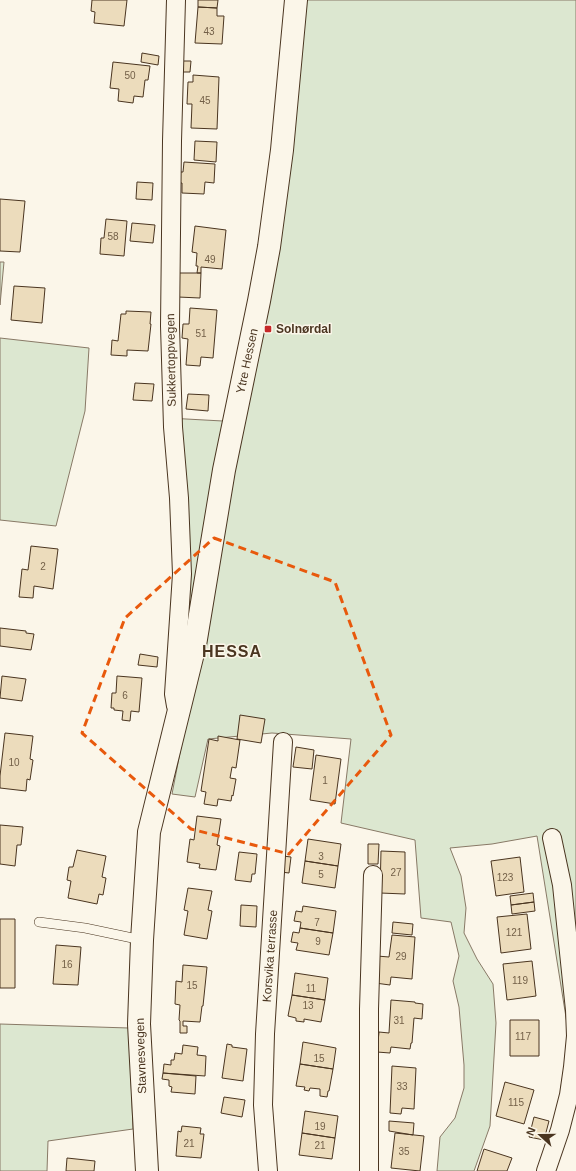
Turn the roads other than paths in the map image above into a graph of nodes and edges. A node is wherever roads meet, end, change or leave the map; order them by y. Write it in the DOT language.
graph roads {
  1 [pos="176,0"];
  2 [pos="296,0"];
  3 [pos="178,718"];
  4 [pos="283,742"];
  5 [pos="552,838"];
  6 [pos="373,875"];
  7 [pos="39,922"];
  8 [pos="142,940"];
  9 [pos="147,1171"];
  10 [pos="268,1171"];
  11 [pos="369,1171"];
  12 [pos="546,1171"];
  1 -- 3 [label="street, Sukkertoppvegen"];
  2 -- 3 [label="street, Ytre Hessen"];
  3 -- 8 [label="street, Stavnesvegen"];
  4 -- 10 [label="street, Korsvika terrasse"];
  5 -- 12 [label="street"];
  6 -- 11 [label="street"];
  7 -- 8 [label="lane"];
  8 -- 9 [label="street, Stavnesvegen"];
}
